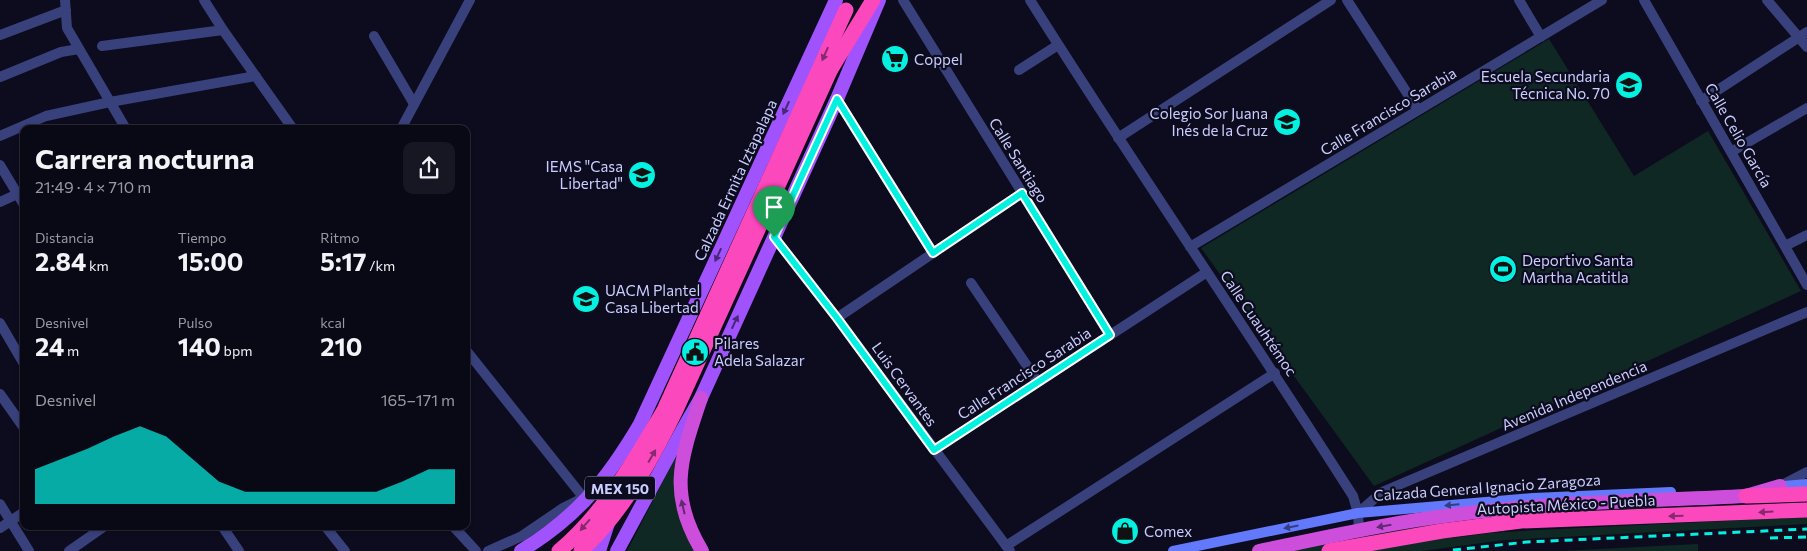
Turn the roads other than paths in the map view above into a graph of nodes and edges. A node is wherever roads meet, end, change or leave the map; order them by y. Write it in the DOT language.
graph roads {
  1 [pos="204,0"];
  2 [pos="470,0"];
  3 [pos="873,0"];
  4 [pos="879,0"];
  5 [pos="903,0"];
  6 [pos="1030,0"];
  7 [pos="1331,0"];
  8 [pos="1348,0"];
  9 [pos="1519,0"];
  10 [pos="1602,0"];
  11 [pos="1644,0"];
  12 [pos="1767,0"];
  13 [pos="844,3"];
  14 [pos="65,5"];
  15 [pos="223,30"];
  16 [pos="0,34"];
  17 [pos="1803,34"];
  18 [pos="374,36"];
  19 [pos="1541,36"];
  20 [pos="1058,45"];
  21 [pos="102,46"];
  22 [pos="1807,47"];
  23 [pos="79,49"];
  24 [pos="1019,70"];
  25 [pos="256,76"];
  26 [pos="0,77"];
  27 [pos="837,99"];
  28 [pos="1702,101"];
  29 [pos="110,102"];
  30 [pos="414,104"];
  31 [pos="1807,108"];
  32 [pos="1418,110"];
  33 [pos="25,125"];
  34 [pos="124,125"];
  35 [pos="290,125"];
  36 [pos="403,125"];
  37 [pos="20,127"];
  38 [pos="0,136"];
  39 [pos="1118,138"];
  40 [pos="1732,152"];
  41 [pos="0,165"];
  42 [pos="20,192"];
  43 [pos="1022,193"];
  44 [pos="0,202"];
  45 [pos="1807,234"];
  46 [pos="774,237"];
  47 [pos="1785,246"];
  48 [pos="1190,247"];
  49 [pos="933,253"];
  50 [pos="1206,272"];
  51 [pos="972,283"];
  52 [pos="1807,285"];
  53 [pos="1807,312"];
  54 [pos="837,318"];
  55 [pos="0,323"];
  56 [pos="1110,335"];
  57 [pos="470,355"];
  58 [pos="20,357"];
  59 [pos="1275,373"];
  60 [pos="1038,382"];
  61 [pos="658,384"];
  62 [pos="0,394"];
  63 [pos="701,398"];
  64 [pos="694,413"];
  65 [pos="20,422"];
  66 [pos="640,424"];
  67 [pos="934,450"];
  68 [pos="1807,472"];
  69 [pos="1807,484"];
  70 [pos="1780,486"];
  71 [pos="1807,494"];
  72 [pos="1746,496"];
  73 [pos="584,499"];
  74 [pos="0,504"];
  75 [pos="1807,510"];
  76 [pos="1358,513"];
  77 [pos="20,515"];
  78 [pos="11,521"];
  79 [pos="0,528"];
  80 [pos="92,530"];
  81 [pos="225,530"];
  82 [pos="328,530"];
  83 [pos="457,530"];
  84 [pos="1359,531"];
  85 [pos="1008,548"];
  86 [pos="30,551"];
  87 [pos="69,551"];
  88 [pos="239,551"];
  89 [pos="345,551"];
  90 [pos="476,551"];
  91 [pos="488,551"];
  92 [pos="521,551"];
  93 [pos="559,551"];
  94 [pos="582,551"];
  95 [pos="599,551"];
  96 [pos="618,551"];
  97 [pos="702,551"];
  98 [pos="1173,551"];
  99 [pos="1259,551"];
  100 [pos="1329,551"];
  1 -- 15 [label="street"];
  2 -- 30 [label="street"];
  94 -- 3 [label="highway, one-way, bridge"];
  4 -- 27 [label="main road"];
  5 -- 43 [label="street, Calle Santiago"];
  6 -- 20 [label="street, Calle Cuauhtémoc"];
  7 -- 39 [label="street"];
  8 -- 32 [label="street"];
  9 -- 19 [label="street"];
  10 -- 19 [label="street, Calle Francisco Sarabia"];
  11 -- 28 [label="street, Calle Celio García"];
  12 -- 17 [label="street"];
  13 -- 61 [label="main road, Calzada Ermita Iztapalapa, one-way"];
  13 -- 93 [label="highway, one-way, bridge"];
  14 -- 16 [label="street"];
  14 -- 23 [label="street"];
  15 -- 21 [label="street"];
  15 -- 25 [label="street"];
  17 -- 22 [label="street"];
  17 -- 28 [label="street"];
  18 -- 30 [label="street"];
  19 -- 32 [label="street, Calle Francisco Sarabia"];
  20 -- 24 [label="street"];
  20 -- 39 [label="street, Calle Cuauhtémoc"];
  23 -- 26 [label="street"];
  23 -- 29 [label="street"];
  25 -- 29 [label="street"];
  25 -- 35 [label="street"];
  27 -- 46 [label="main road"];
  27 -- 49 [label="street"];
  28 -- 40 [label="street, Calle Celio García"];
  29 -- 33 [label="street"];
  29 -- 34 [label="street"];
  30 -- 36 [label="street"];
  31 -- 40 [label="street"];
  32 -- 48 [label="street, Calle Francisco Sarabia"];
  37 -- 38 [label="street"];
  39 -- 48 [label="street, Calle Cuauhtémoc"];
  40 -- 47 [label="street, Calle Celio García"];
  41 -- 42 [label="street"];
  42 -- 44 [label="street"];
  43 -- 49 [label="street"];
  43 -- 56 [label="street, Calle Santiago"];
  45 -- 47 [label="street"];
  46 -- 54 [label="street, Luis Cervantes"];
  63 -- 46 [label="main road, one-way"];
  47 -- 52 [label="street, Calle Celio García"];
  48 -- 50 [label="street, Calle Cuauhtémoc"];
  49 -- 54 [label="street"];
  50 -- 56 [label="street, Calle Francisco Sarabia"];
  50 -- 59 [label="street, Calle Cuauhtémoc"];
  51 -- 60 [label="street"];
  53 -- 76 [label="street, Avenida Independencia"];
  54 -- 67 [label="street, Luis Cervantes"];
  55 -- 58 [label="street"];
  56 -- 60 [label="street, Calle Francisco Sarabia"];
  57 -- 73 [label="street"];
  59 -- 76 [label="street, Calle Cuauhtémoc"];
  59 -- 85 [label="street"];
  60 -- 67 [label="street, Calle Francisco Sarabia"];
  61 -- 64 [label="main road"];
  61 -- 66 [label="main road, Calzada Ermita Iztapalapa"];
  62 -- 65 [label="street"];
  63 -- 64 [label="main road"];
  97 -- 63 [label="highway, one-way"];
  64 -- 96 [label="main road"];
  66 -- 73 [label="main road, Calzada Ermita Iztapalapa"];
  66 -- 95 [label="main road, MEX 150"];
  67 -- 85 [label="street, Luis Cervantes"];
  68 -- 70 [label="street"];
  69 -- 70 [label="main road, Calzada General Ignacio Zaragoza"];
  70 -- 72 [label="highway, Calzada General Ignacio Zaragoza"];
  70 -- 76 [label="main road, Calzada General Ignacio Zaragoza, one-way"];
  71 -- 72 [label="highway"];
  72 -- 84 [label="highway, Calzada General Ignacio Zaragoza, one-way"];
  73 -- 91 [label="street, Calzada Ermita Iztapalapa"];
  73 -- 92 [label="main road, Calzada Ermita Iztapalapa"];
  74 -- 78 [label="street"];
  75 -- 100 [label="highway, Autopista México - Puebla, one-way"];
  76 -- 84 [label="street, Calle Cuauhtémoc"];
  76 -- 98 [label="main road, Calzada General Ignacio Zaragoza, one-way"];
  77 -- 78 [label="street"];
  78 -- 79 [label="street"];
  78 -- 86 [label="street"];
  80 -- 87 [label="street"];
  81 -- 88 [label="street"];
  82 -- 89 [label="street"];
  83 -- 90 [label="street"];
  84 -- 99 [label="highway, Calzada General Ignacio Zaragoza"];
}
